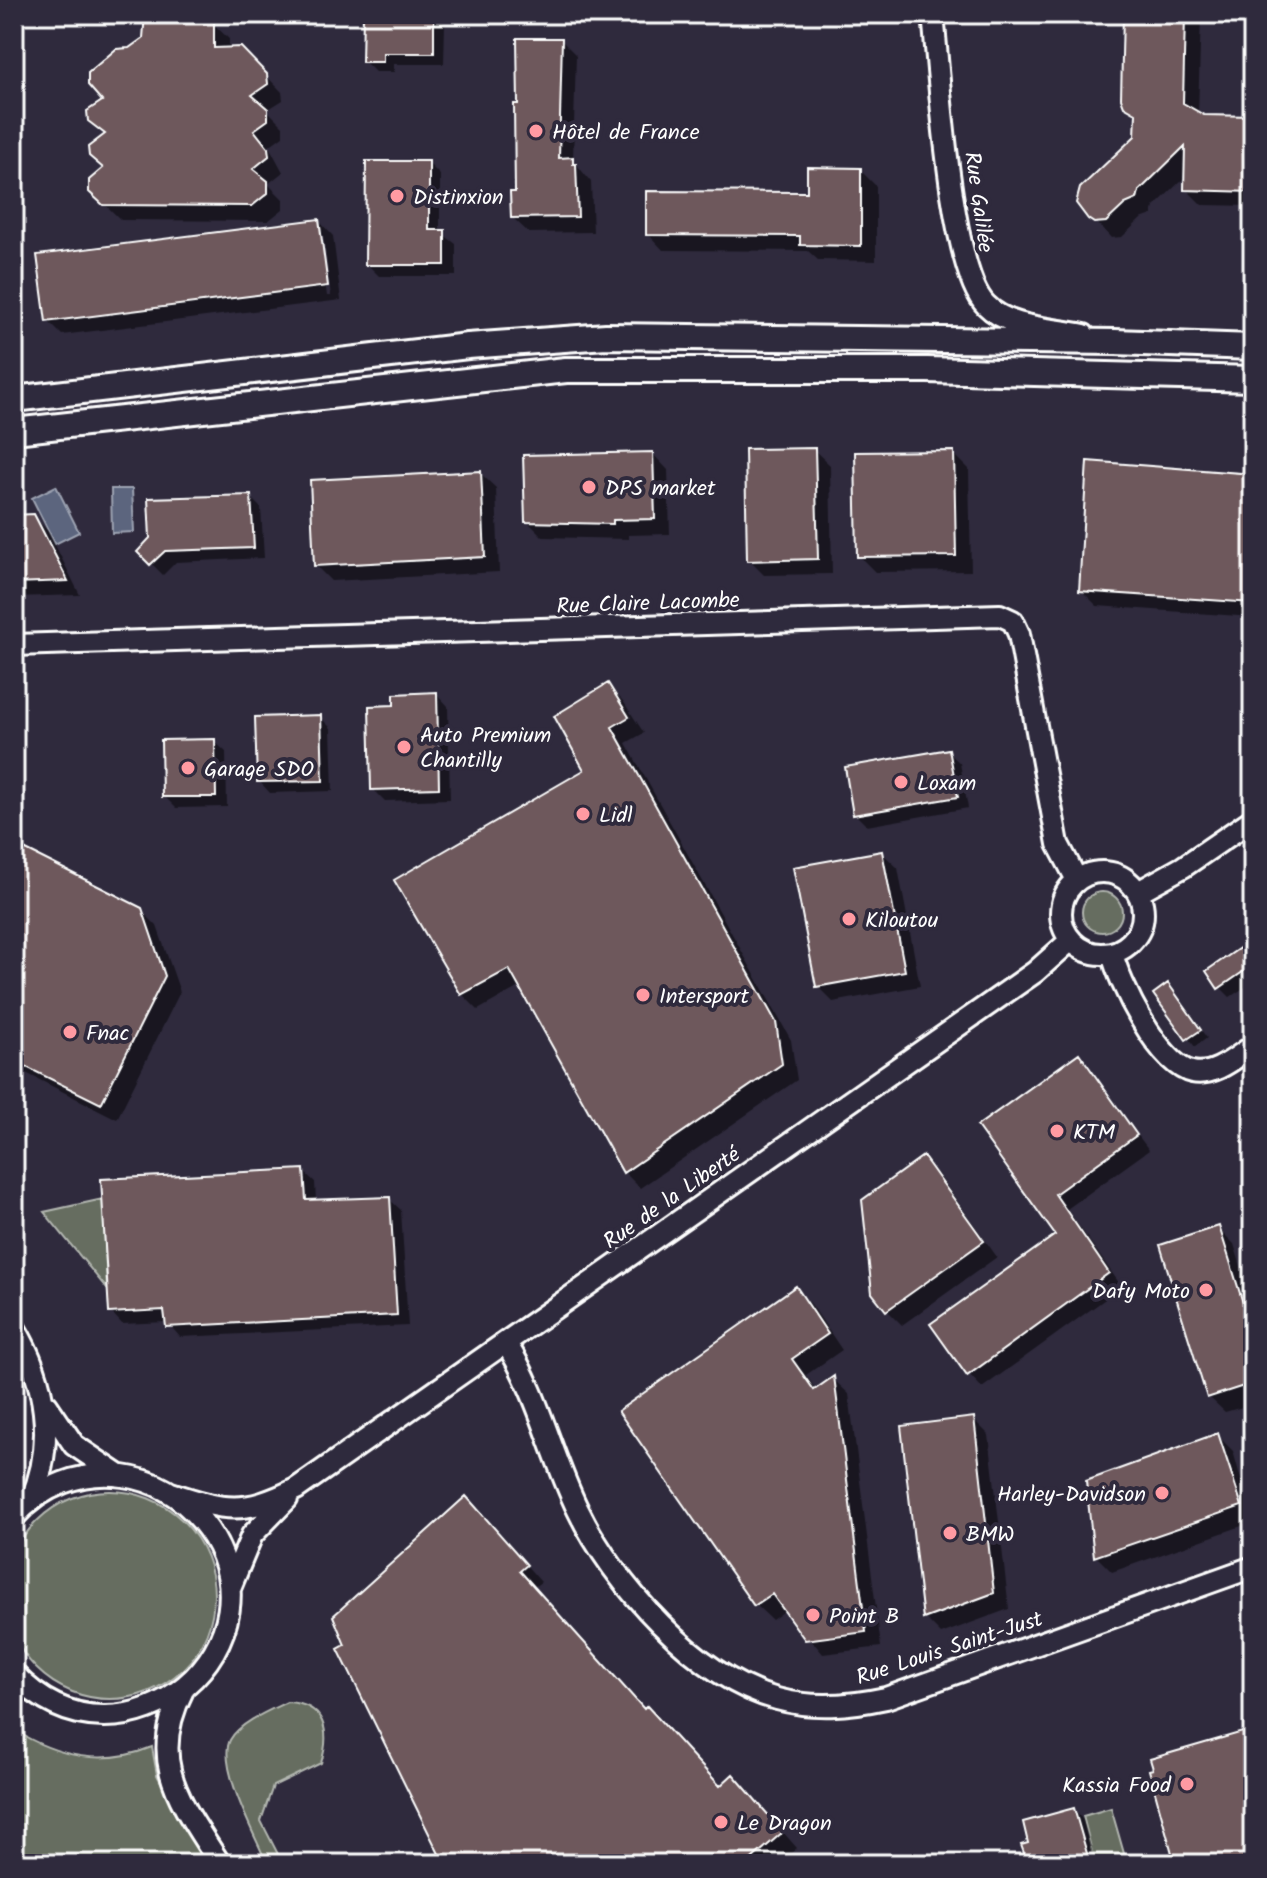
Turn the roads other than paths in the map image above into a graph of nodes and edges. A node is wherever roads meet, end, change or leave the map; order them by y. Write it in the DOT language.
graph roads {
  1 [pos="933,14"];
  2 [pos="1115,342"];
  3 [pos="1253,347"];
  4 [pos="1253,379"];
  5 [pos="14,399"];
  6 [pos="14,431"];
  7 [pos="14,645"];
  8 [pos="1253,819"];
  9 [pos="1077,880"];
  10 [pos="1138,892"];
  11 [pos="1071,940"];
  12 [pos="1112,953"];
  13 [pos="1253,1046"];
  14 [pos="14,1327"];
  15 [pos="506,1343"];
  16 [pos="41,1395"];
  17 [pos="119,1475"];
  18 [pos="296,1489"];
  19 [pos="171,1493"];
  20 [pos="31,1500"];
  21 [pos="14,1517"];
  22 [pos="1253,1567"];
  23 [pos="228,1596"];
  24 [pos="14,1674"];
  25 [pos="183,1690"];
  26 [pos="220,1864"];
  1 -- 2 [label="street, Rue Galilée"];
  2 -- 3 [label="street"];
  2 -- 5 [label="street"];
  4 -- 6 [label="street"];
  7 -- 9 [label="street, Rue Claire Lacombe"];
  8 -- 10 [label="street"];
  9 -- 10 [label="street"];
  9 -- 11 [label="street"];
  10 -- 12 [label="street"];
  11 -- 12 [label="street"];
  11 -- 15 [label="street, Rue de la Liberté"];
  12 -- 13 [label="street"];
  14 -- 16 [label="street"];
  15 -- 18 [label="street, Rue de la Liberté"];
  15 -- 22 [label="street, Rue Louis Saint-Just"];
  16 -- 17 [label="street"];
  16 -- 20 [label="street"];
  17 -- 19 [label="street, Rue de la Liberté"];
  17 -- 20 [label="street"];
  18 -- 19 [label="street, Rue de la Liberté"];
  18 -- 23 [label="street, Rue de la Liberté"];
  19 -- 23 [label="street"];
  20 -- 21 [label="street"];
  23 -- 25 [label="street"];
  24 -- 25 [label="street"];
  25 -- 26 [label="street"];
}
